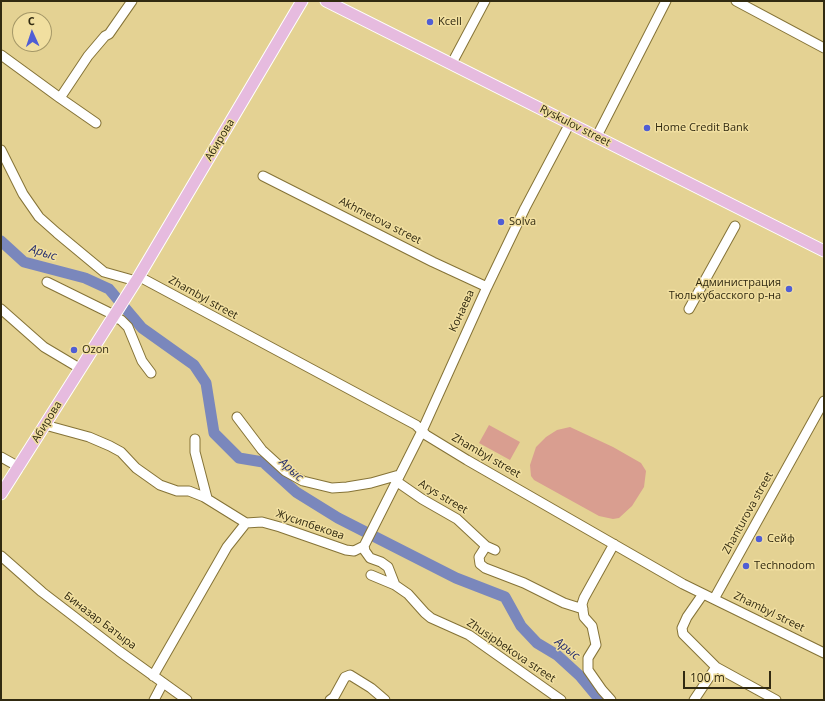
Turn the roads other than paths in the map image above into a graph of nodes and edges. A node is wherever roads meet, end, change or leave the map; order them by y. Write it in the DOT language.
graph roads {
  1 [pos="132,1"];
  2 [pos="302,1"];
  3 [pos="326,1"];
  4 [pos="486,1"];
  5 [pos="666,1"];
  6 [pos="736,1"];
  7 [pos="824,48"];
  8 [pos="1,55"];
  9 [pos="452,63"];
  10 [pos="60,98"];
  11 [pos="96,123"];
  12 [pos="570,123"];
  13 [pos="597,136"];
  14 [pos="1,150"];
  15 [pos="263,176"];
  16 [pos="735,226"];
  17 [pos="824,251"];
  18 [pos="136,279"];
  19 [pos="47,282"];
  20 [pos="487,287"];
  21 [pos="1,308"];
  22 [pos="689,309"];
  23 [pos="115,314"];
  24 [pos="81,369"];
  25 [pos="150,373"];
  26 [pos="824,401"];
  27 [pos="237,417"];
  28 [pos="45,425"];
  29 [pos="422,431"];
  30 [pos="195,439"];
  31 [pos="1,457"];
  32 [pos="19,467"];
  33 [pos="398,478"];
  34 [pos="201,482"];
  35 [pos="193,493"];
  36 [pos="1,494"];
  37 [pos="207,498"];
  38 [pos="246,523"];
  39 [pos="614,544"];
  40 [pos="364,546"];
  41 [pos="486,546"];
  42 [pos="495,550"];
  43 [pos="1,556"];
  44 [pos="371,575"];
  45 [pos="395,584"];
  46 [pos="703,594"];
  47 [pos="714,599"];
  48 [pos="583,608"];
  49 [pos="824,653"];
  50 [pos="716,666"];
  51 [pos="153,676"];
  52 [pos="163,683"];
  53 [pos="154,700"];
  54 [pos="187,700"];
  55 [pos="330,700"];
  56 [pos="386,700"];
  57 [pos="562,700"];
  58 [pos="611,700"];
  59 [pos="694,700"];
  60 [pos="776,700"];
  1 -- 10 [label="street"];
  2 -- 18 [label="main road, Абирова"];
  3 -- 9 [label="main road, Ryskulov street"];
  4 -- 9 [label="street"];
  5 -- 13 [label="street"];
  6 -- 7 [label="street"];
  8 -- 10 [label="street"];
  9 -- 12 [label="main road, Ryskulov street"];
  10 -- 11 [label="street"];
  12 -- 13 [label="main road, Ryskulov street"];
  12 -- 20 [label="street, Конаева"];
  13 -- 17 [label="main road, Ryskulov street"];
  14 -- 18 [label="street, Zhambyl street"];
  15 -- 20 [label="street, Akhmetova street"];
  16 -- 22 [label="street"];
  18 -- 23 [label="main road, Абирова"];
  18 -- 29 [label="street, Zhambyl street"];
  19 -- 23 [label="street"];
  20 -- 29 [label="street, Конаева"];
  21 -- 24 [label="street"];
  23 -- 24 [label="main road, Абирова"];
  23 -- 25 [label="street"];
  24 -- 28 [label="main road, Абирова"];
  26 -- 47 [label="street, Zhanturova street"];
  27 -- 33 [label="street"];
  28 -- 32 [label="main road, Абирова"];
  28 -- 35 [label="street"];
  29 -- 33 [label="street, Конаева"];
  29 -- 39 [label="street, Zhambyl street"];
  30 -- 34 [label="street"];
  31 -- 32 [label="street"];
  32 -- 36 [label="main road, Абирова"];
  33 -- 40 [label="street, Конаева"];
  33 -- 41 [label="street, Arys street"];
  34 -- 35 [label="street"];
  34 -- 37 [label="street"];
  35 -- 37 [label="street"];
  37 -- 38 [label="street"];
  38 -- 40 [label="street, Жусипбекова"];
  38 -- 51 [label="street"];
  39 -- 46 [label="street, Zhambyl street"];
  39 -- 48 [label="street"];
  40 -- 45 [label="street, Zhusipbekova street"];
  41 -- 42 [label="street, Arys street"];
  41 -- 48 [label="street"];
  43 -- 51 [label="street, Биназар Батыра"];
  44 -- 45 [label="street"];
  45 -- 57 [label="street, Zhusipbekova street"];
  46 -- 47 [label="street, Zhambyl street"];
  46 -- 50 [label="street"];
  47 -- 49 [label="street, Zhambyl street"];
  48 -- 58 [label="street"];
  50 -- 59 [label="street"];
  50 -- 60 [label="street"];
  51 -- 52 [label="street, Биназар Батыра"];
  52 -- 53 [label="street"];
  52 -- 54 [label="street, Биназар Батыра"];
  55 -- 56 [label="street"];
}
